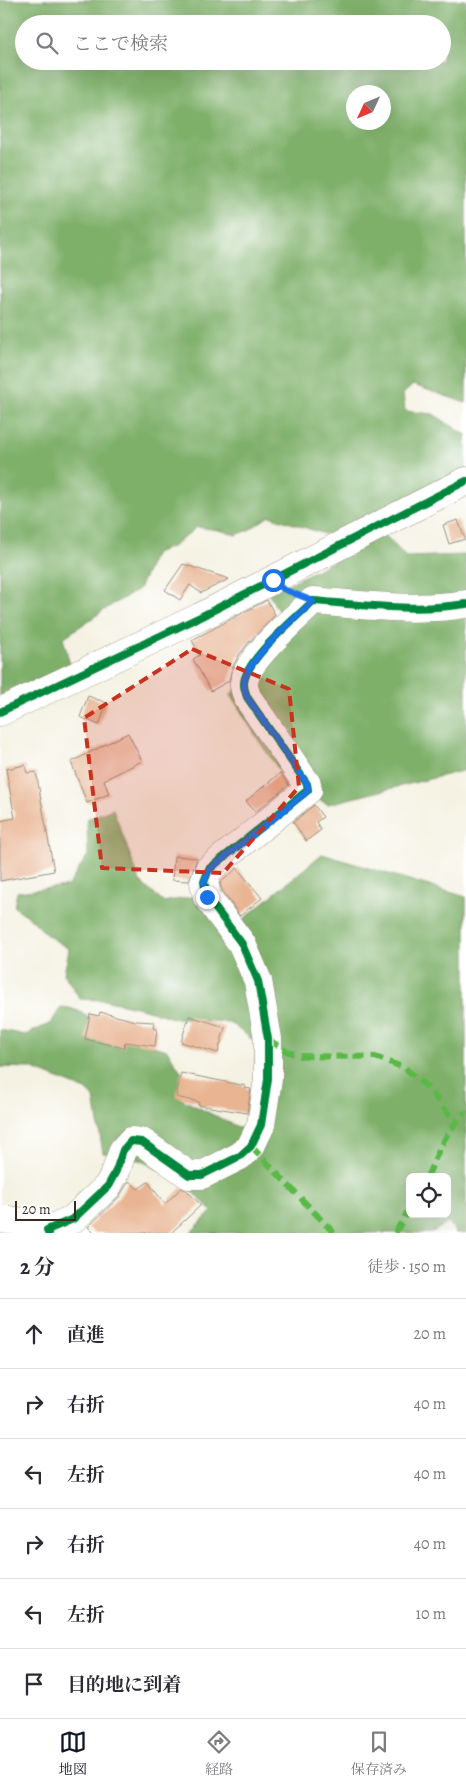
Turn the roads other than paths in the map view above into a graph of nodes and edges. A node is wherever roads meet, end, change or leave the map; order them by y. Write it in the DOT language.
graph roads {
  1 [pos="466,481"];
  2 [pos="273,580"];
  3 [pos="313,601"];
  4 [pos="466,604"];
  5 [pos="0,712"];
  6 [pos="0,1219"];
  7 [pos="47,1232"];
  1 -- 2 [label="street"];
  2 -- 3 [label="street"];
  2 -- 5 [label="street"];
  3 -- 4 [label="street"];
  3 -- 7 [label="street"];
  6 -- 7 [label="street"];
}
